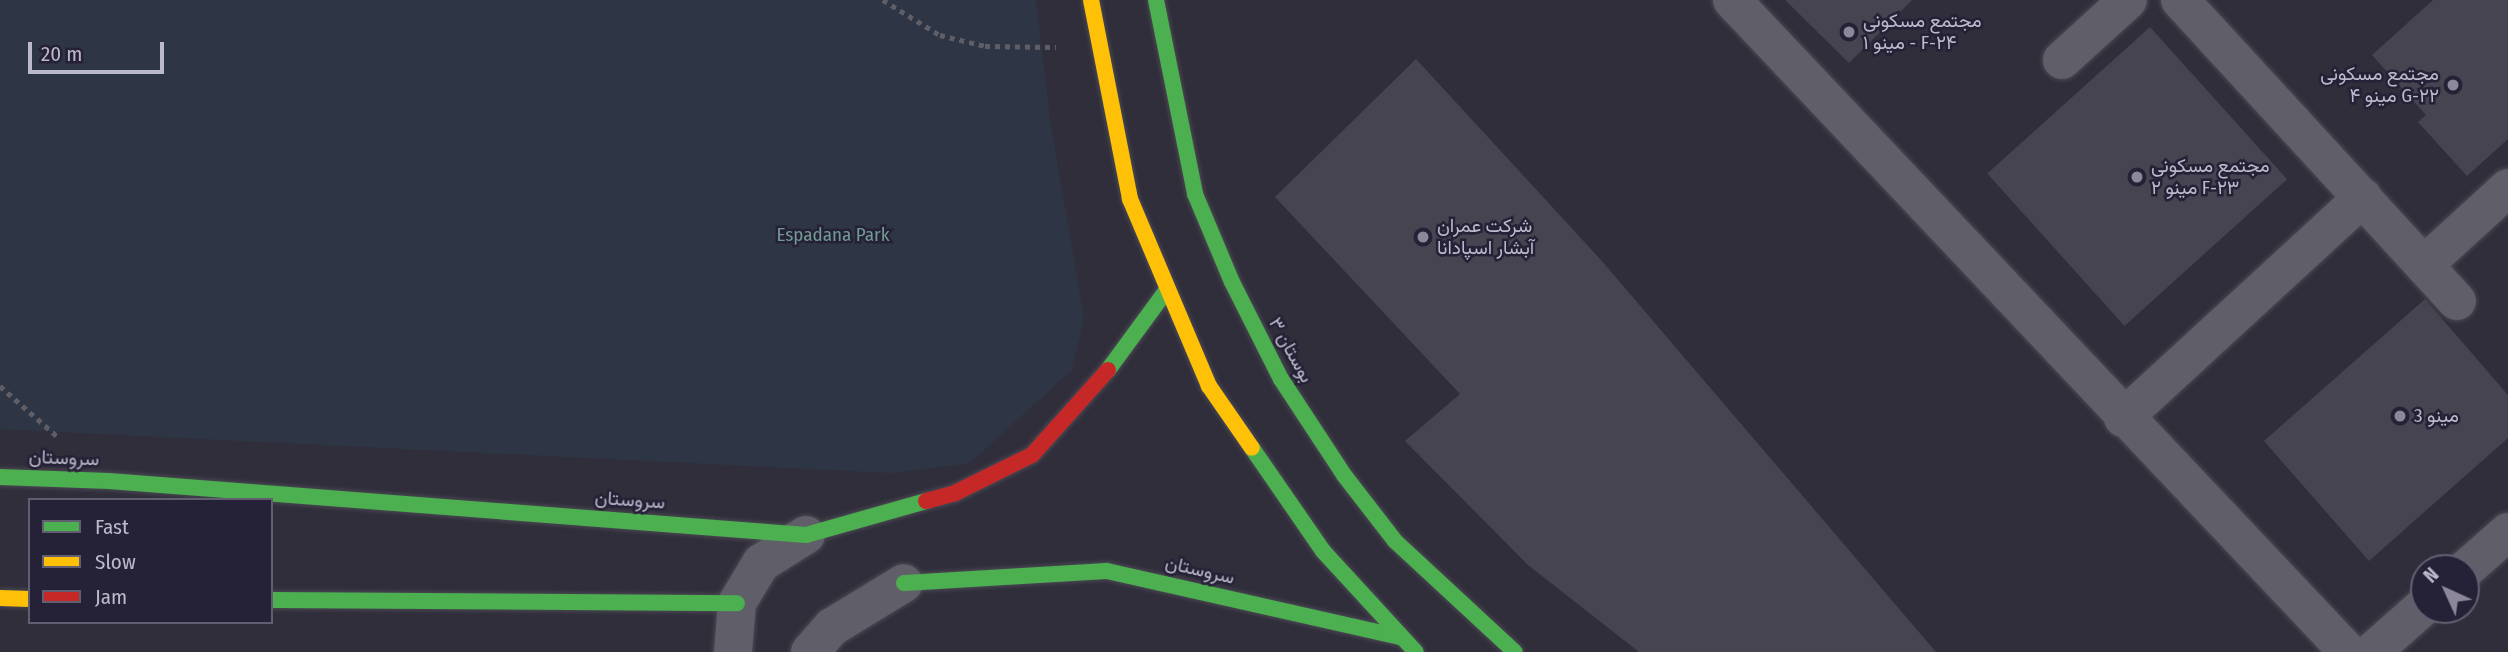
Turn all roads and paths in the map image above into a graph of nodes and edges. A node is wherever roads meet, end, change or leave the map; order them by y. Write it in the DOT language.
graph roads {
  1 [pos="883,0"];
  2 [pos="1091,0"];
  3 [pos="1156,0"];
  4 [pos="1732,0"];
  5 [pos="2128,0"];
  6 [pos="2180,0"];
  7 [pos="1099,48"];
  8 [pos="2062,60"];
  9 [pos="2508,188"];
  10 [pos="2363,197"];
  11 [pos="2424,265"];
  12 [pos="1166,291"];
  13 [pos="2457,301"];
  14 [pos="2123,418"];
  15 [pos="0,477"];
  16 [pos="2508,532"];
  17 [pos="806,535"];
  18 [pos="2480,557"];
  19 [pos="904,583"];
  20 [pos="0,598"];
  21 [pos="28,599"];
  22 [pos="273,600"];
  23 [pos="737,603"];
  24 [pos="2410,618"];
  25 [pos="1399,637"];
  26 [pos="733,652"];
  27 [pos="810,652"];
  28 [pos="1416,652"];
  29 [pos="1515,652"];
  30 [pos="2348,652"];
  31 [pos="2372,652"];
  1 -- 7 [label="path"];
  2 -- 7 [label="street"];
  3 -- 29 [label="street, بوستان ۳"];
  4 -- 14 [label="street"];
  5 -- 8 [label="street"];
  6 -- 10 [label="street"];
  7 -- 12 [label="street"];
  9 -- 11 [label="street"];
  10 -- 11 [label="street"];
  10 -- 14 [label="street"];
  11 -- 13 [label="street"];
  12 -- 17 [label="street, سروستان"];
  12 -- 25 [label="street"];
  14 -- 30 [label="street"];
  15 -- 17 [label="street, سروستان"];
  16 -- 18 [label="street"];
  17 -- 23 [label="street"];
  19 -- 25 [label="street, سروستان"];
  19 -- 27 [label="street"];
  20 -- 21 [label="street"];
  22 -- 23 [label="street"];
  23 -- 26 [label="street"];
  24 -- 31 [label="street"];
  25 -- 28 [label="street"];
}
